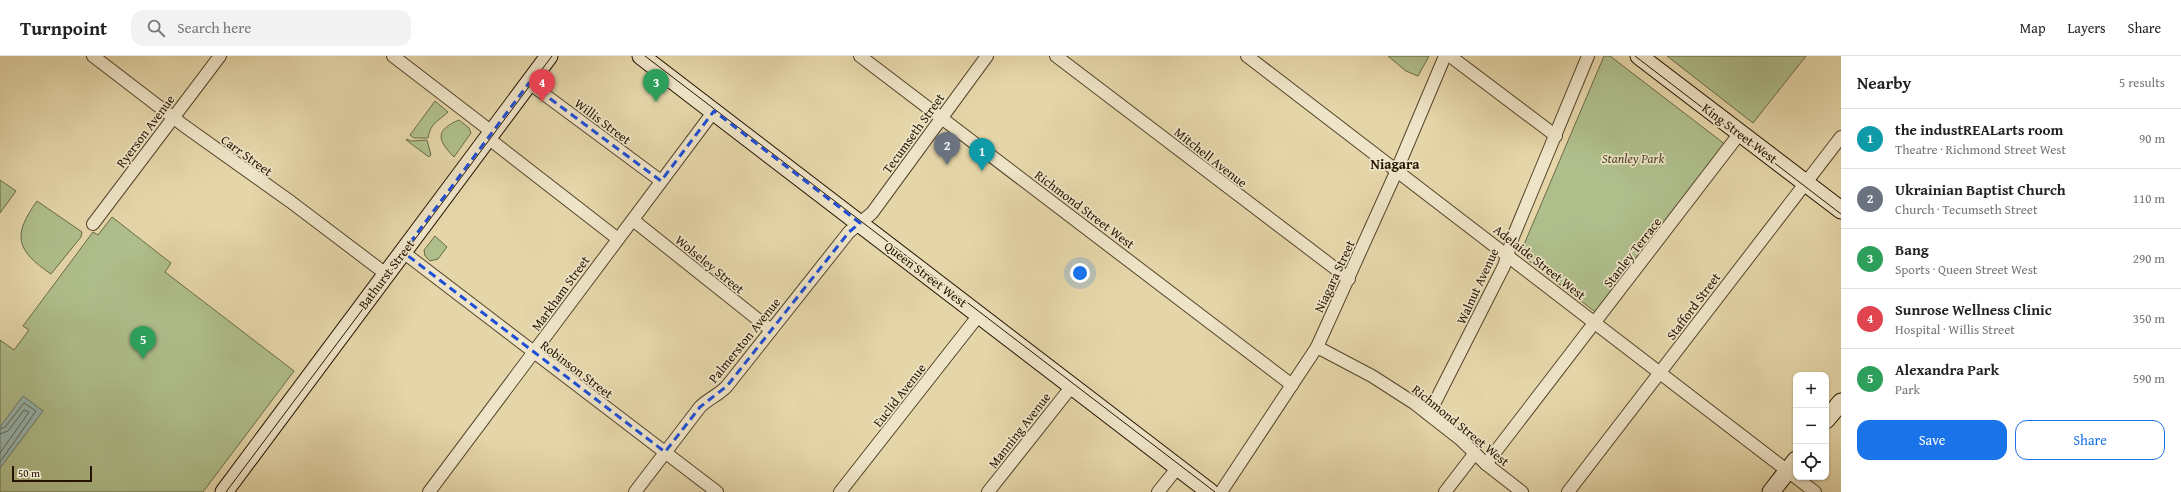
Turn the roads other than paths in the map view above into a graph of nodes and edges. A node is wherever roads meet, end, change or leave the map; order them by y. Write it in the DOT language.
graph roads {
  1 [pos="93,56"];
  2 [pos="220,56"];
  3 [pos="393,56"];
  4 [pos="549,56"];
  5 [pos="641,56"];
  6 [pos="860,56"];
  7 [pos="987,56"];
  8 [pos="1056,56"];
  9 [pos="1247,56"];
  10 [pos="1445,56"];
  11 [pos="1450,56"];
  12 [pos="1588,56"];
  13 [pos="1639,56"];
  14 [pos="529,83"];
  15 [pos="714,111"];
  16 [pos="173,118"];
  17 [pos="941,119"];
  18 [pos="1740,133"];
  19 [pos="490,135"];
  20 [pos="1556,136"];
  21 [pos="1841,136"];
  22 [pos="1397,171"];
  23 [pos="661,181"];
  24 [pos="1805,183"];
  25 [pos="1841,210"];
  26 [pos="632,220"];
  27 [pos="860,223"];
  28 [pos="93,224"];
  29 [pos="618,239"];
  30 [pos="403,252"];
  31 [pos="1508,255"];
  32 [pos="386,274"];
  33 [pos="1349,279"];
  34 [pos="979,315"];
  35 [pos="1594,322"];
  36 [pos="770,330"];
  37 [pos="1317,347"];
  38 [pos="533,354"];
  39 [pos="1659,373"];
  40 [pos="1072,386"];
  41 [pos="1292,386"];
  42 [pos="1841,402"];
  43 [pos="1427,413"];
  44 [pos="1829,416"];
  45 [pos="665,452"];
  46 [pos="1475,453"];
  47 [pos="1486,464"];
  48 [pos="1792,465"];
  49 [pos="1178,467"];
  50 [pos="224,492"];
  51 [pos="429,492"];
  52 [pos="635,492"];
  53 [pos="717,492"];
  54 [pos="840,492"];
  55 [pos="988,492"];
  56 [pos="1158,492"];
  57 [pos="1210,492"];
  58 [pos="1221,492"];
  59 [pos="1445,492"];
  60 [pos="1522,492"];
  61 [pos="1568,492"];
  62 [pos="1771,492"];
  63 [pos="1815,492"];
  1 -- 16 [label="street, Carr Street"];
  2 -- 16 [label="street, Ryerson Avenue"];
  3 -- 19 [label="street"];
  4 -- 14 [label="main road, Bathurst Street"];
  5 -- 15 [label="main road, Queen Street West"];
  6 -- 17 [label="street, Richmond Street West"];
  7 -- 17 [label="street, Tecumseth Street"];
  8 -- 33 [label="street, Mitchell Avenue"];
  9 -- 22 [label="street, Adelaide Street West"];
  10 -- 22 [label="street, Niagara Street"];
  11 -- 20 [label="street"];
  12 -- 20 [label="street, Walnut Avenue"];
  13 -- 18 [label="main road, King Street West"];
  14 -- 19 [label="main road, Bathurst Street"];
  14 -- 23 [label="street, Willis Street"];
  15 -- 23 [label="street, Markham Street"];
  15 -- 27 [label="main road, Queen Street West"];
  16 -- 28 [label="street, Ryerson Avenue"];
  16 -- 32 [label="street, Carr Street"];
  17 -- 27 [label="street, Tecumseth Street"];
  17 -- 41 [label="street, Richmond Street West"];
  18 -- 24 [label="main road, King Street West"];
  18 -- 35 [label="street, Stanley Terrace"];
  19 -- 29 [label="street"];
  19 -- 30 [label="main road, Bathurst Street"];
  20 -- 31 [label="street, Walnut Avenue"];
  21 -- 24 [label="street, Stafford Street"];
  22 -- 31 [label="street, Adelaide Street West"];
  22 -- 33 [label="street, Niagara Street"];
  23 -- 26 [label="street, Markham Street"];
  24 -- 25 [label="main road, King Street West"];
  24 -- 39 [label="street, Stafford Street"];
  26 -- 29 [label="street, Markham Street"];
  26 -- 36 [label="street, Wolseley Street"];
  27 -- 34 [label="main road, Queen Street West"];
  27 -- 36 [label="street, Palmerston Avenue"];
  29 -- 38 [label="street, Markham Street"];
  30 -- 32 [label="main road, Bathurst Street"];
  30 -- 38 [label="street, Robinson Street"];
  31 -- 35 [label="street, Adelaide Street West"];
  31 -- 43 [label="street, Walnut Avenue"];
  32 -- 50 [label="main road, Bathurst Street"];
  33 -- 37 [label="street, Niagara Street"];
  34 -- 40 [label="main road, Queen Street West"];
  34 -- 54 [label="street, Euclid Avenue"];
  35 -- 39 [label="street, Adelaide Street West"];
  35 -- 47 [label="street, Stanley Terrace"];
  36 -- 45 [label="street, Palmerston Avenue"];
  37 -- 41 [label="street, Niagara Street"];
  37 -- 43 [label="street, Richmond Street West"];
  38 -- 45 [label="street, Robinson Street"];
  38 -- 51 [label="street, Markham Street"];
  39 -- 48 [label="street, Adelaide Street West"];
  39 -- 61 [label="street, Stafford Street"];
  40 -- 49 [label="main road, Queen Street West"];
  40 -- 55 [label="street, Manning Avenue"];
  41 -- 58 [label="street, Niagara Street"];
  42 -- 44 [label="main road"];
  43 -- 46 [label="street, Richmond Street West"];
  45 -- 52 [label="street, Palmerston Avenue"];
  45 -- 53 [label="street, Robinson Street"];
  46 -- 47 [label="street, Richmond Street West"];
  46 -- 59 [label="street"];
  47 -- 60 [label="street, Richmond Street West"];
  48 -- 62 [label="main road"];
  48 -- 63 [label="street, Adelaide Street West"];
  49 -- 56 [label="street"];
  49 -- 57 [label="main road, Queen Street West"];
}
